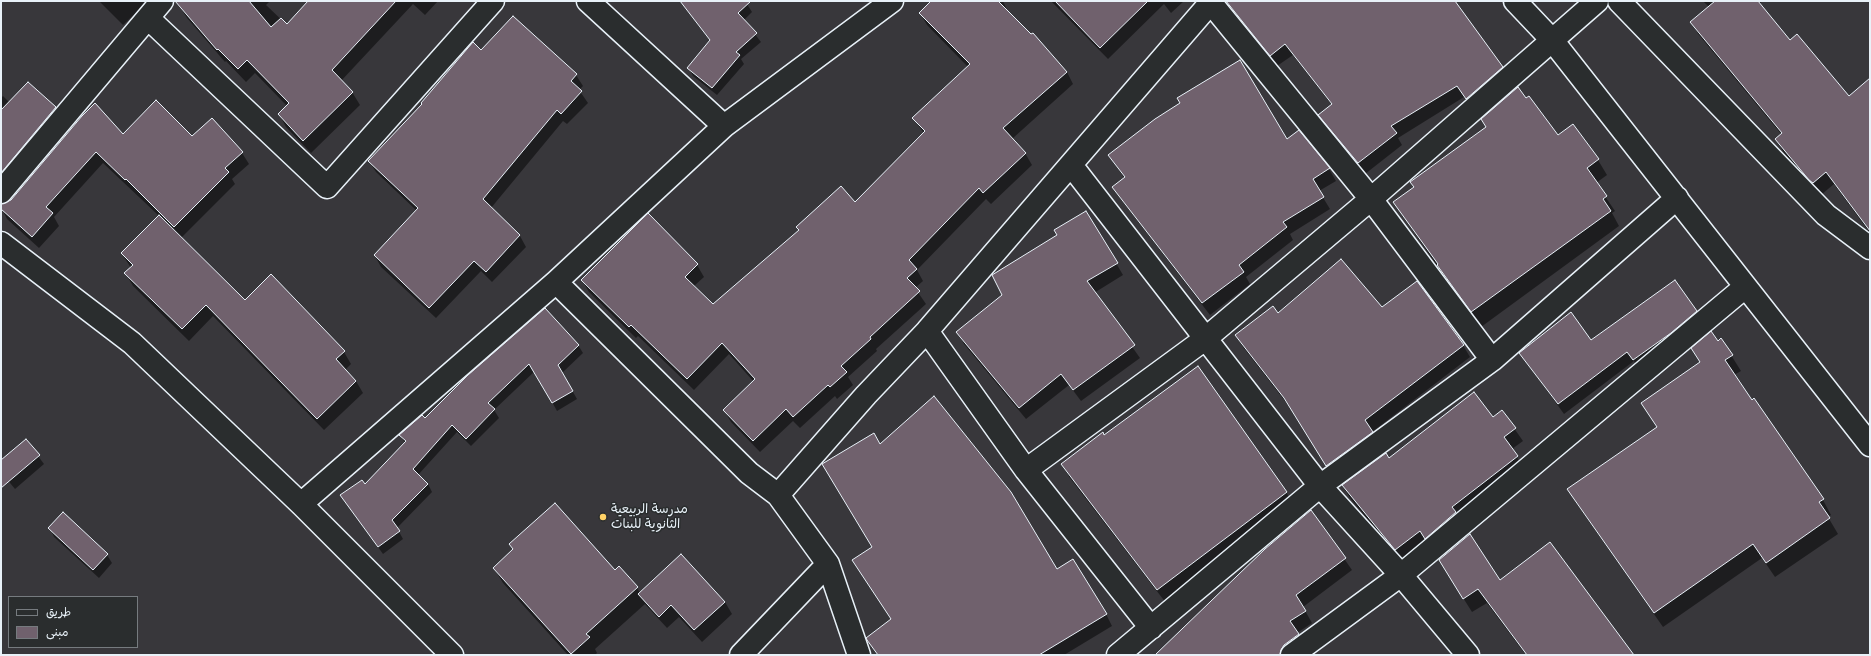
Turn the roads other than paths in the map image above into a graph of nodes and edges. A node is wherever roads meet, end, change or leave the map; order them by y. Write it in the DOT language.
graph roads {
  1 [pos="162,1"];
  2 [pos="493,1"];
  3 [pos="892,1"];
  4 [pos="1515,1"];
  5 [pos="1597,1"];
  6 [pos="1619,1"];
  7 [pos="1211,2"];
  8 [pos="597,4"];
  9 [pos="148,18"];
  10 [pos="1552,40"];
  11 [pos="724,126"];
  12 [pos="1071,165"];
  13 [pos="1,192"];
  14 [pos="1677,198"];
  15 [pos="1371,199"];
  16 [pos="1,243"];
  17 [pos="1870,248"];
  18 [pos="556,282"];
  19 [pos="1745,287"];
  20 [pos="927,331"];
  21 [pos="1205,339"];
  22 [pos="1492,360"];
  23 [pos="1870,445"];
  24 [pos="1026,470"];
  25 [pos="1320,486"];
  26 [pos="778,496"];
  27 [pos="301,504"];
  28 [pos="828,564"];
  29 [pos="1401,575"];
  30 [pos="1151,628"];
  31 [pos="452,655"];
  32 [pos="741,655"];
  33 [pos="859,655"];
  34 [pos="1118,655"];
  35 [pos="1292,655"];
  36 [pos="1468,655"];
  1 -- 9 [label="street"];
  2 -- 9 [label="street"];
  3 -- 11 [label="street"];
  4 -- 10 [label="street"];
  5 -- 10 [label="street"];
  6 -- 17 [label="street"];
  7 -- 12 [label="street"];
  7 -- 15 [label="street"];
  8 -- 11 [label="street"];
  9 -- 13 [label="street"];
  10 -- 14 [label="street"];
  10 -- 15 [label="street"];
  11 -- 18 [label="street"];
  12 -- 20 [label="street"];
  12 -- 21 [label="street"];
  14 -- 19 [label="street"];
  14 -- 22 [label="street"];
  15 -- 21 [label="street"];
  15 -- 22 [label="street"];
  16 -- 27 [label="street"];
  18 -- 26 [label="street"];
  18 -- 27 [label="street"];
  19 -- 23 [label="street"];
  19 -- 29 [label="street"];
  20 -- 24 [label="street"];
  20 -- 26 [label="street"];
  21 -- 24 [label="street"];
  21 -- 25 [label="street"];
  22 -- 25 [label="street"];
  24 -- 30 [label="street"];
  25 -- 29 [label="street"];
  25 -- 30 [label="street"];
  26 -- 28 [label="street"];
  27 -- 31 [label="street"];
  28 -- 32 [label="street"];
  28 -- 33 [label="street"];
  29 -- 35 [label="street"];
  29 -- 36 [label="street"];
  30 -- 34 [label="street"];
}
